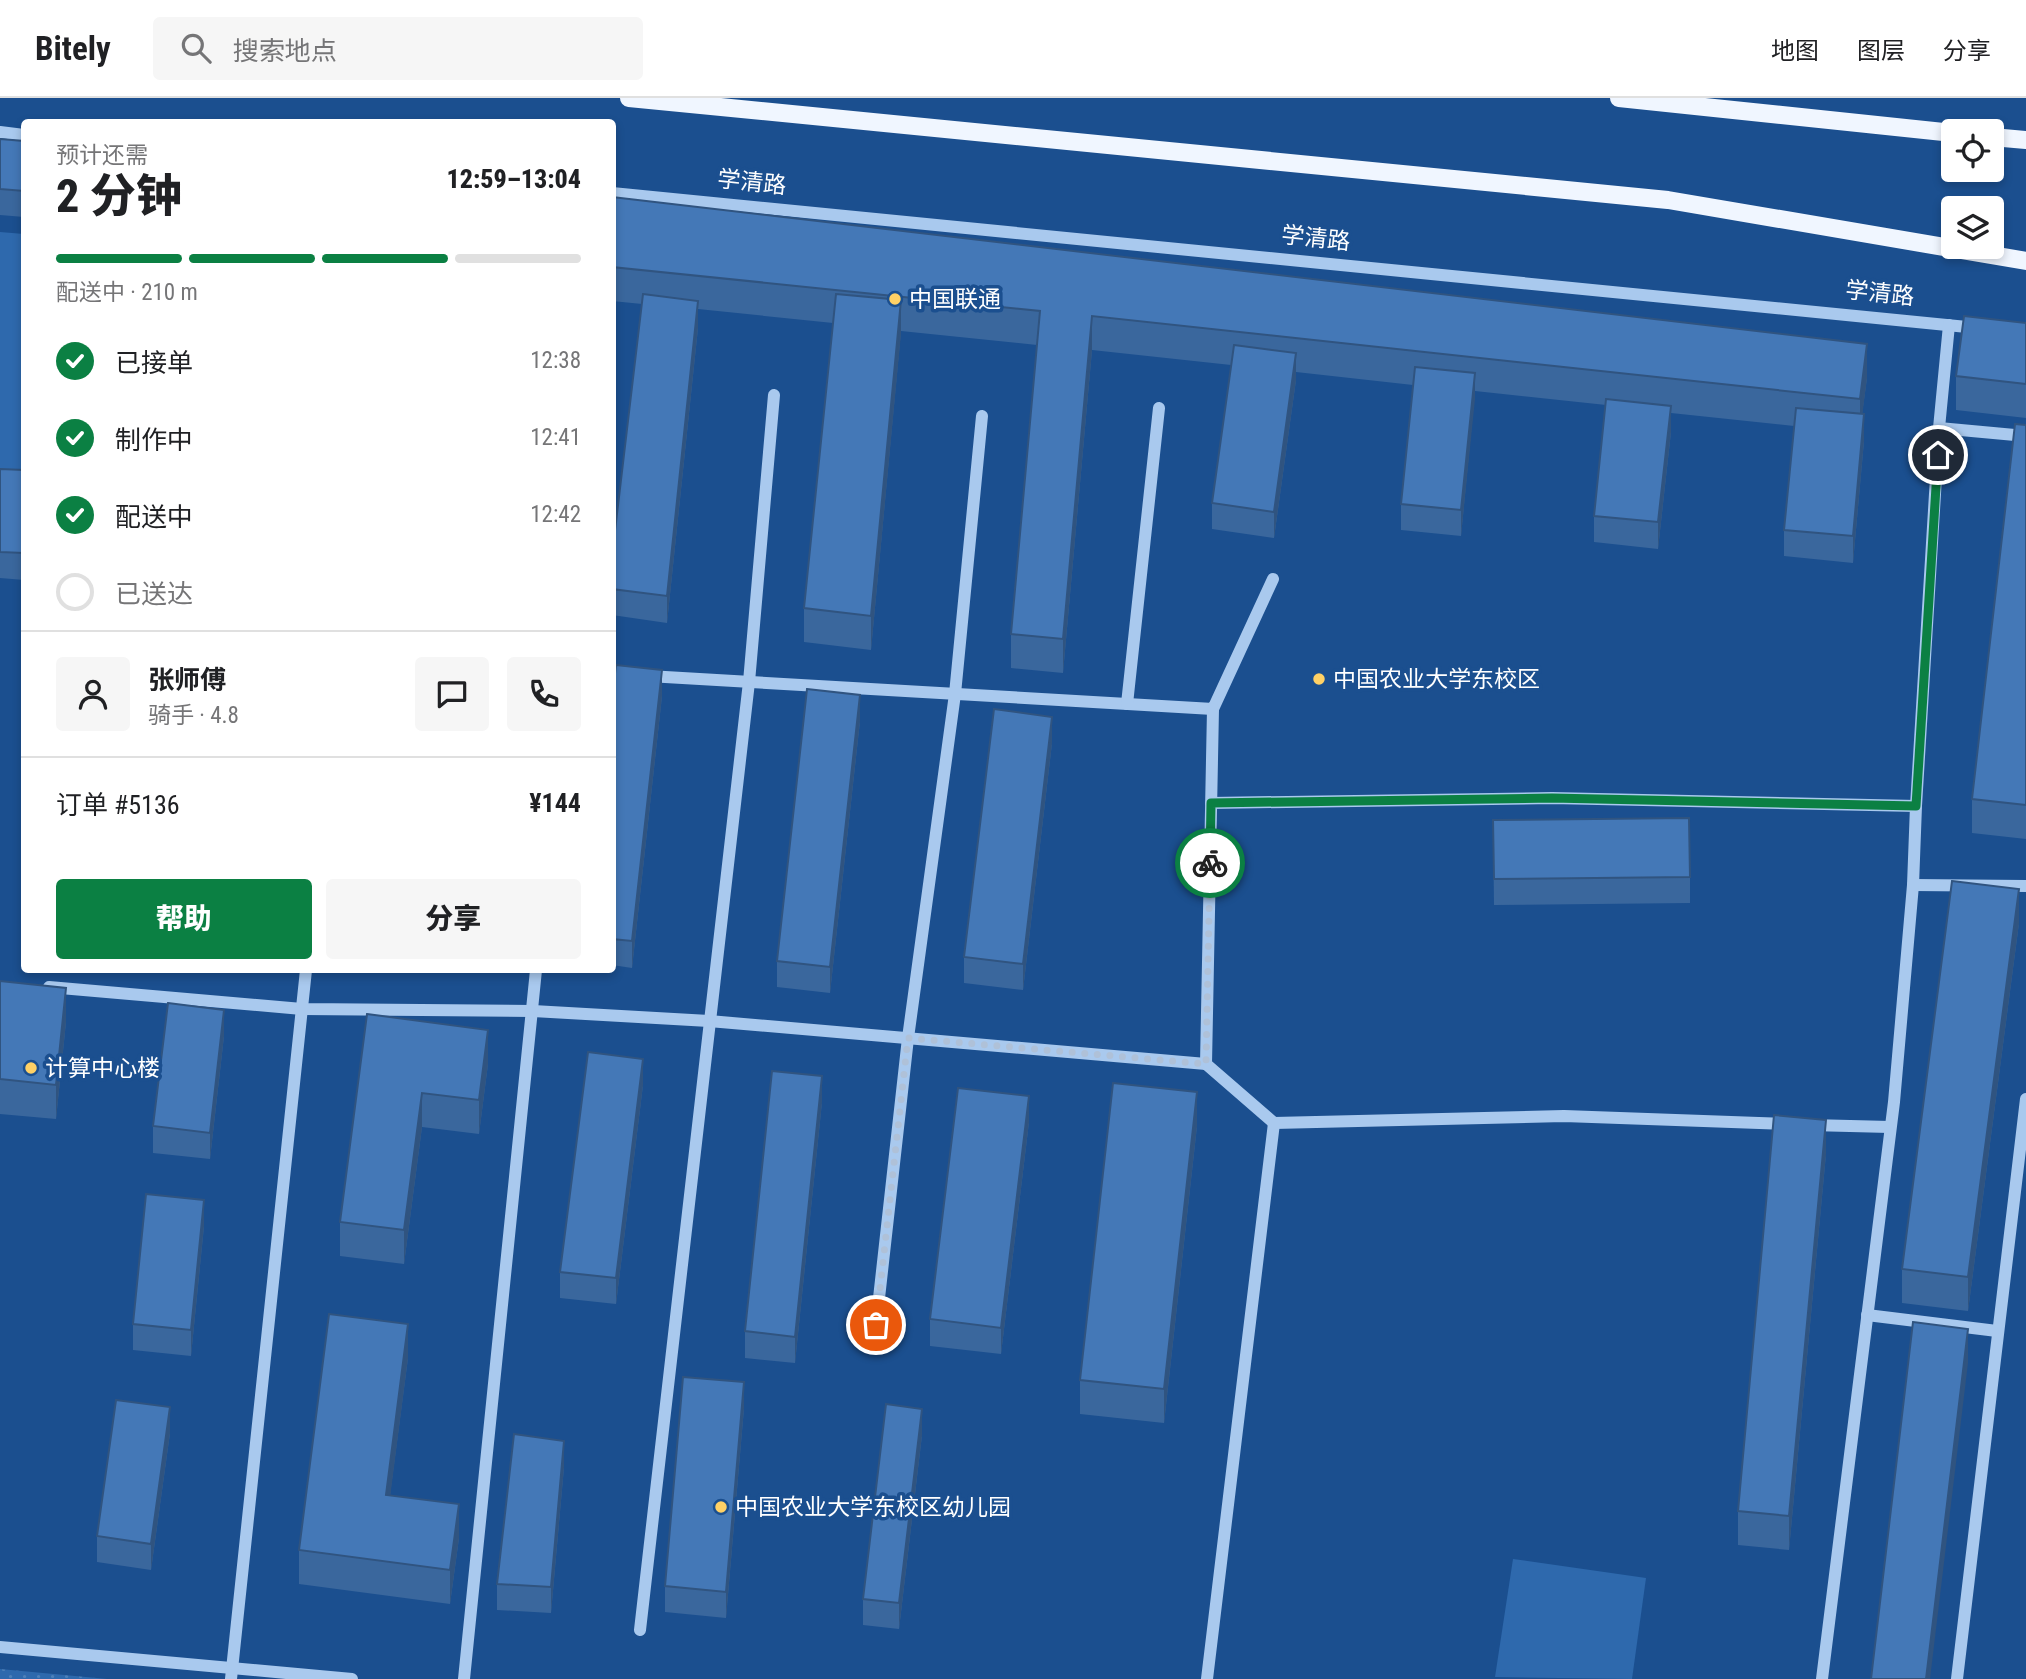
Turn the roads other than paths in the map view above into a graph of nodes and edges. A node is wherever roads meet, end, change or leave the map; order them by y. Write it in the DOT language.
graph roads {
  1 [pos="629,98"];
  2 [pos="1619,98"];
  3 [pos="0,132"];
  4 [pos="1941,132"];
  5 [pos="21,135"];
  6 [pos="2004,137"];
  7 [pos="2026,140"];
  8 [pos="616,193"];
  9 [pos="2026,261"];
  10 [pos="1949,325"];
  11 [pos="1988,329"];
  12 [pos="774,395"];
  13 [pos="1159,408"];
  14 [pos="982,416"];
  15 [pos="1940,428"];
  16 [pos="2026,436"];
  17 [pos="1273,579"];
  18 [pos="640,676"];
  19 [pos="749,682"];
  20 [pos="955,694"];
  21 [pos="1127,704"];
  22 [pos="1213,709"];
  23 [pos="1211,803"];
  24 [pos="1916,806"];
  25 [pos="1913,885"];
  26 [pos="2026,886"];
  27 [pos="306,973"];
  28 [pos="536,973"];
  29 [pos="41,986"];
  30 [pos="302,1009"];
  31 [pos="533,1011"];
  32 [pos="709,1021"];
  33 [pos="908,1038"];
  34 [pos="1206,1064"];
  35 [pos="2026,1099"];
  36 [pos="1274,1123"];
  37 [pos="1890,1128"];
  38 [pos="1867,1315"];
  39 [pos="876,1325"];
  40 [pos="1997,1331"];
  41 [pos="640,1630"];
  42 [pos="0,1647"];
  43 [pos="232,1673"];
  44 [pos="352,1679"];
  45 [pos="464,1679"];
  46 [pos="1208,1679"];
  47 [pos="1822,1679"];
  48 [pos="1957,1679"];
  1 -- 9 [label="main road"];
  2 -- 4 [label="main road"];
  3 -- 5 [label="street"];
  6 -- 7 [label="main road"];
  8 -- 10 [label="street, 学清路"];
  10 -- 11 [label="street, 学清路"];
  10 -- 15 [label="street"];
  12 -- 19 [label="street"];
  13 -- 21 [label="street"];
  14 -- 20 [label="street"];
  15 -- 16 [label="street"];
  15 -- 24 [label="street"];
  17 -- 22 [label="street"];
  18 -- 19 [label="street"];
  19 -- 20 [label="street"];
  19 -- 32 [label="street"];
  20 -- 21 [label="street"];
  20 -- 33 [label="street"];
  21 -- 22 [label="street"];
  22 -- 23 [label="street"];
  23 -- 24 [label="street"];
  23 -- 34 [label="street"];
  24 -- 25 [label="street"];
  25 -- 26 [label="street"];
  25 -- 37 [label="street"];
  27 -- 30 [label="street"];
  28 -- 31 [label="street"];
  29 -- 30 [label="street"];
  30 -- 31 [label="street"];
  30 -- 43 [label="street"];
  31 -- 32 [label="street"];
  31 -- 45 [label="street"];
  32 -- 33 [label="street"];
  32 -- 41 [label="street"];
  33 -- 34 [label="street"];
  33 -- 39 [label="street"];
  34 -- 36 [label="street"];
  35 -- 40 [label="street"];
  36 -- 37 [label="street"];
  36 -- 46 [label="street"];
  37 -- 38 [label="street"];
  38 -- 40 [label="street"];
  38 -- 47 [label="street"];
  40 -- 48 [label="street"];
  42 -- 43 [label="street"];
  43 -- 44 [label="street"];
}
